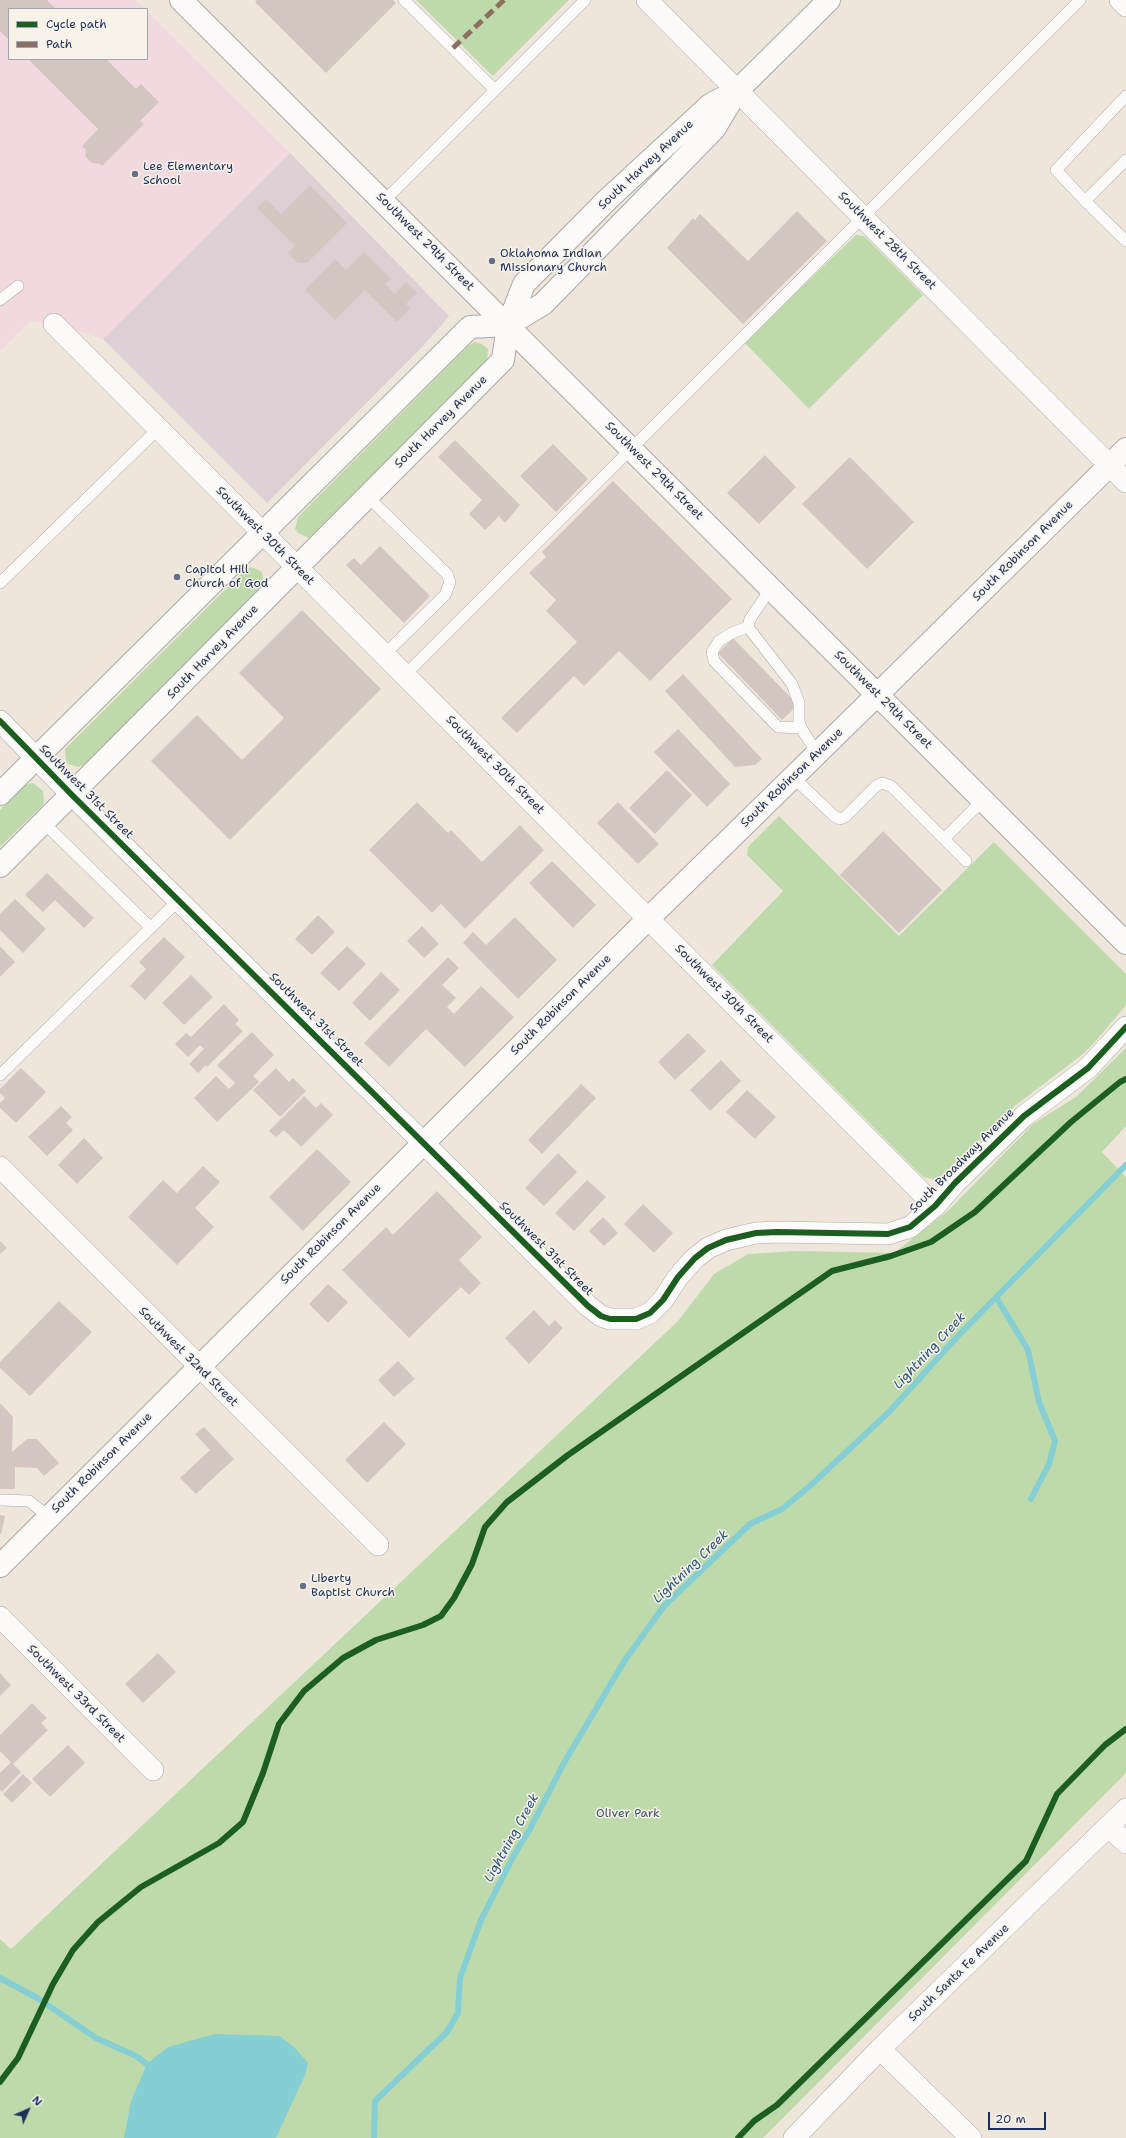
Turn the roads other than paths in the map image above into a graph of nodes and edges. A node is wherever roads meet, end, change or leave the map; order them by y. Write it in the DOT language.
graph roads {
  1 [pos="404,0"];
  2 [pos="585,0"];
  3 [pos="647,0"];
  4 [pos="829,0"];
  5 [pos="1080,0"];
  6 [pos="1120,0"];
  7 [pos="184,1"];
  8 [pos="1126,6"];
  9 [pos="494,89"];
  10 [pos="738,90"];
  11 [pos="1126,96"];
  12 [pos="1126,160"];
  13 [pos="384,201"];
  14 [pos="1085,201"];
  15 [pos="863,217"];
  16 [pos="1126,242"];
  17 [pos="18,286"];
  18 [pos="0,300"];
  19 [pos="54,324"];
  20 [pos="508,325"];
  21 [pos="158,429"];
  22 [pos="630,448"];
  23 [pos="1126,449"];
  24 [pos="1110,466"];
  25 [pos="1126,482"];
  26 [pos="367,496"];
  27 [pos="261,533"];
  28 [pos="296,567"];
  29 [pos="0,583"];
  30 [pos="771,588"];
  31 [pos="748,627"];
  32 [pos="384,655"];
  33 [pos="404,675"];
  34 [pos="878,694"];
  35 [pos="0,721"];
  36 [pos="801,728"];
  37 [pos="817,753"];
  38 [pos="36,758"];
  39 [pos="793,777"];
  40 [pos="0,794"];
  41 [pos="72,795"];
  42 [pos="983,800"];
  43 [pos="44,823"];
  44 [pos="944,839"];
  45 [pos="966,861"];
  46 [pos="0,866"];
  47 [pos="179,900"];
  48 [pos="648,918"];
  49 [pos="151,928"];
  50 [pos="1126,943"];
  51 [pos="1126,1027"];
  52 [pos="0,1075"];
  53 [pos="423,1141"];
  54 [pos="0,1167"];
  55 [pos="936,1206"];
  56 [pos="624,1320"];
  57 [pos="199,1367"];
  58 [pos="0,1500"];
  59 [pos="49,1517"];
  60 [pos="378,1545"];
  61 [pos="0,1566"];
  62 [pos="0,1618"];
  63 [pos="153,1770"];
  64 [pos="1126,1809"];
  65 [pos="1109,1826"];
  66 [pos="1126,1843"];
  67 [pos="880,2049"];
  68 [pos="794,2138"];
  69 [pos="971,2138"];
  1 -- 9 [label="lane"];
  2 -- 9 [label="lane"];
  3 -- 10 [label="street, Southwest 28th Street"];
  4 -- 10 [label="street, South Harvey Avenue"];
  5 -- 15 [label="lane"];
  6 -- 8 [label="street"];
  7 -- 13 [label="street, Southwest 29th Street"];
  9 -- 13 [label="lane"];
  10 -- 15 [label="street, Southwest 28th Street"];
  10 -- 20 [label="street, South Harvey Avenue"];
  11 -- 14 [label="lane"];
  12 -- 14 [label="lane"];
  13 -- 20 [label="street, Southwest 29th Street"];
  14 -- 16 [label="lane"];
  15 -- 22 [label="lane"];
  15 -- 24 [label="street, Southwest 28th Street"];
  17 -- 18 [label="lane"];
  19 -- 21 [label="street, Southwest 30th Street"];
  20 -- 22 [label="street, Southwest 29th Street"];
  20 -- 26 [label="street, South Harvey Avenue"];
  20 -- 27 [label="street"];
  21 -- 27 [label="street, Southwest 30th Street"];
  21 -- 29 [label="lane"];
  22 -- 30 [label="street, Southwest 29th Street"];
  22 -- 33 [label="lane"];
  23 -- 24 [label="street, South Robinson Avenue"];
  24 -- 25 [label="street, Southwest 28th Street"];
  24 -- 34 [label="street, South Robinson Avenue"];
  26 -- 28 [label="street, South Harvey Avenue"];
  26 -- 32 [label="lane"];
  27 -- 28 [label="street, Southwest 30th Street"];
  27 -- 38 [label="street"];
  28 -- 32 [label="street, Southwest 30th Street"];
  28 -- 41 [label="street, South Harvey Avenue"];
  30 -- 31 [label="lane"];
  30 -- 34 [label="street, Southwest 29th Street"];
  31 -- 36 [label="lane"];
  31 -- 36 [label="lane"];
  32 -- 33 [label="street, Southwest 30th Street"];
  33 -- 48 [label="street, Southwest 30th Street"];
  34 -- 37 [label="street, South Robinson Avenue"];
  34 -- 42 [label="street, Southwest 29th Street"];
  35 -- 38 [label="street, Southwest 31st Street"];
  36 -- 37 [label="lane"];
  37 -- 39 [label="street, South Robinson Avenue"];
  38 -- 40 [label="street"];
  38 -- 41 [label="street, Southwest 31st Street"];
  39 -- 44 [label="lane"];
  39 -- 48 [label="street, South Robinson Avenue"];
  41 -- 43 [label="street, South Harvey Avenue"];
  41 -- 47 [label="street, Southwest 31st Street"];
  42 -- 44 [label="lane"];
  42 -- 50 [label="street, Southwest 29th Street"];
  43 -- 46 [label="street, South Harvey Avenue"];
  43 -- 49 [label="lane"];
  44 -- 45 [label="lane"];
  47 -- 49 [label="lane"];
  47 -- 53 [label="street, Southwest 31st Street"];
  48 -- 53 [label="street, South Robinson Avenue"];
  48 -- 55 [label="street, Southwest 30th Street"];
  49 -- 52 [label="lane"];
  51 -- 55 [label="street, South Broadway Avenue"];
  53 -- 56 [label="street, Southwest 31st Street"];
  53 -- 57 [label="street, South Robinson Avenue"];
  54 -- 57 [label="street, Southwest 32nd Street"];
  55 -- 56 [label="street, South Broadway Avenue"];
  57 -- 59 [label="street, South Robinson Avenue"];
  57 -- 60 [label="street, Southwest 32nd Street"];
  58 -- 59 [label="lane"];
  59 -- 61 [label="street, South Robinson Avenue"];
  62 -- 63 [label="street, Southwest 33rd Street"];
  64 -- 65 [label="street, South Santa Fe Avenue"];
  65 -- 66 [label="street"];
  65 -- 67 [label="street, South Santa Fe Avenue"];
  67 -- 68 [label="street, South Santa Fe Avenue"];
  67 -- 69 [label="street"];
}
